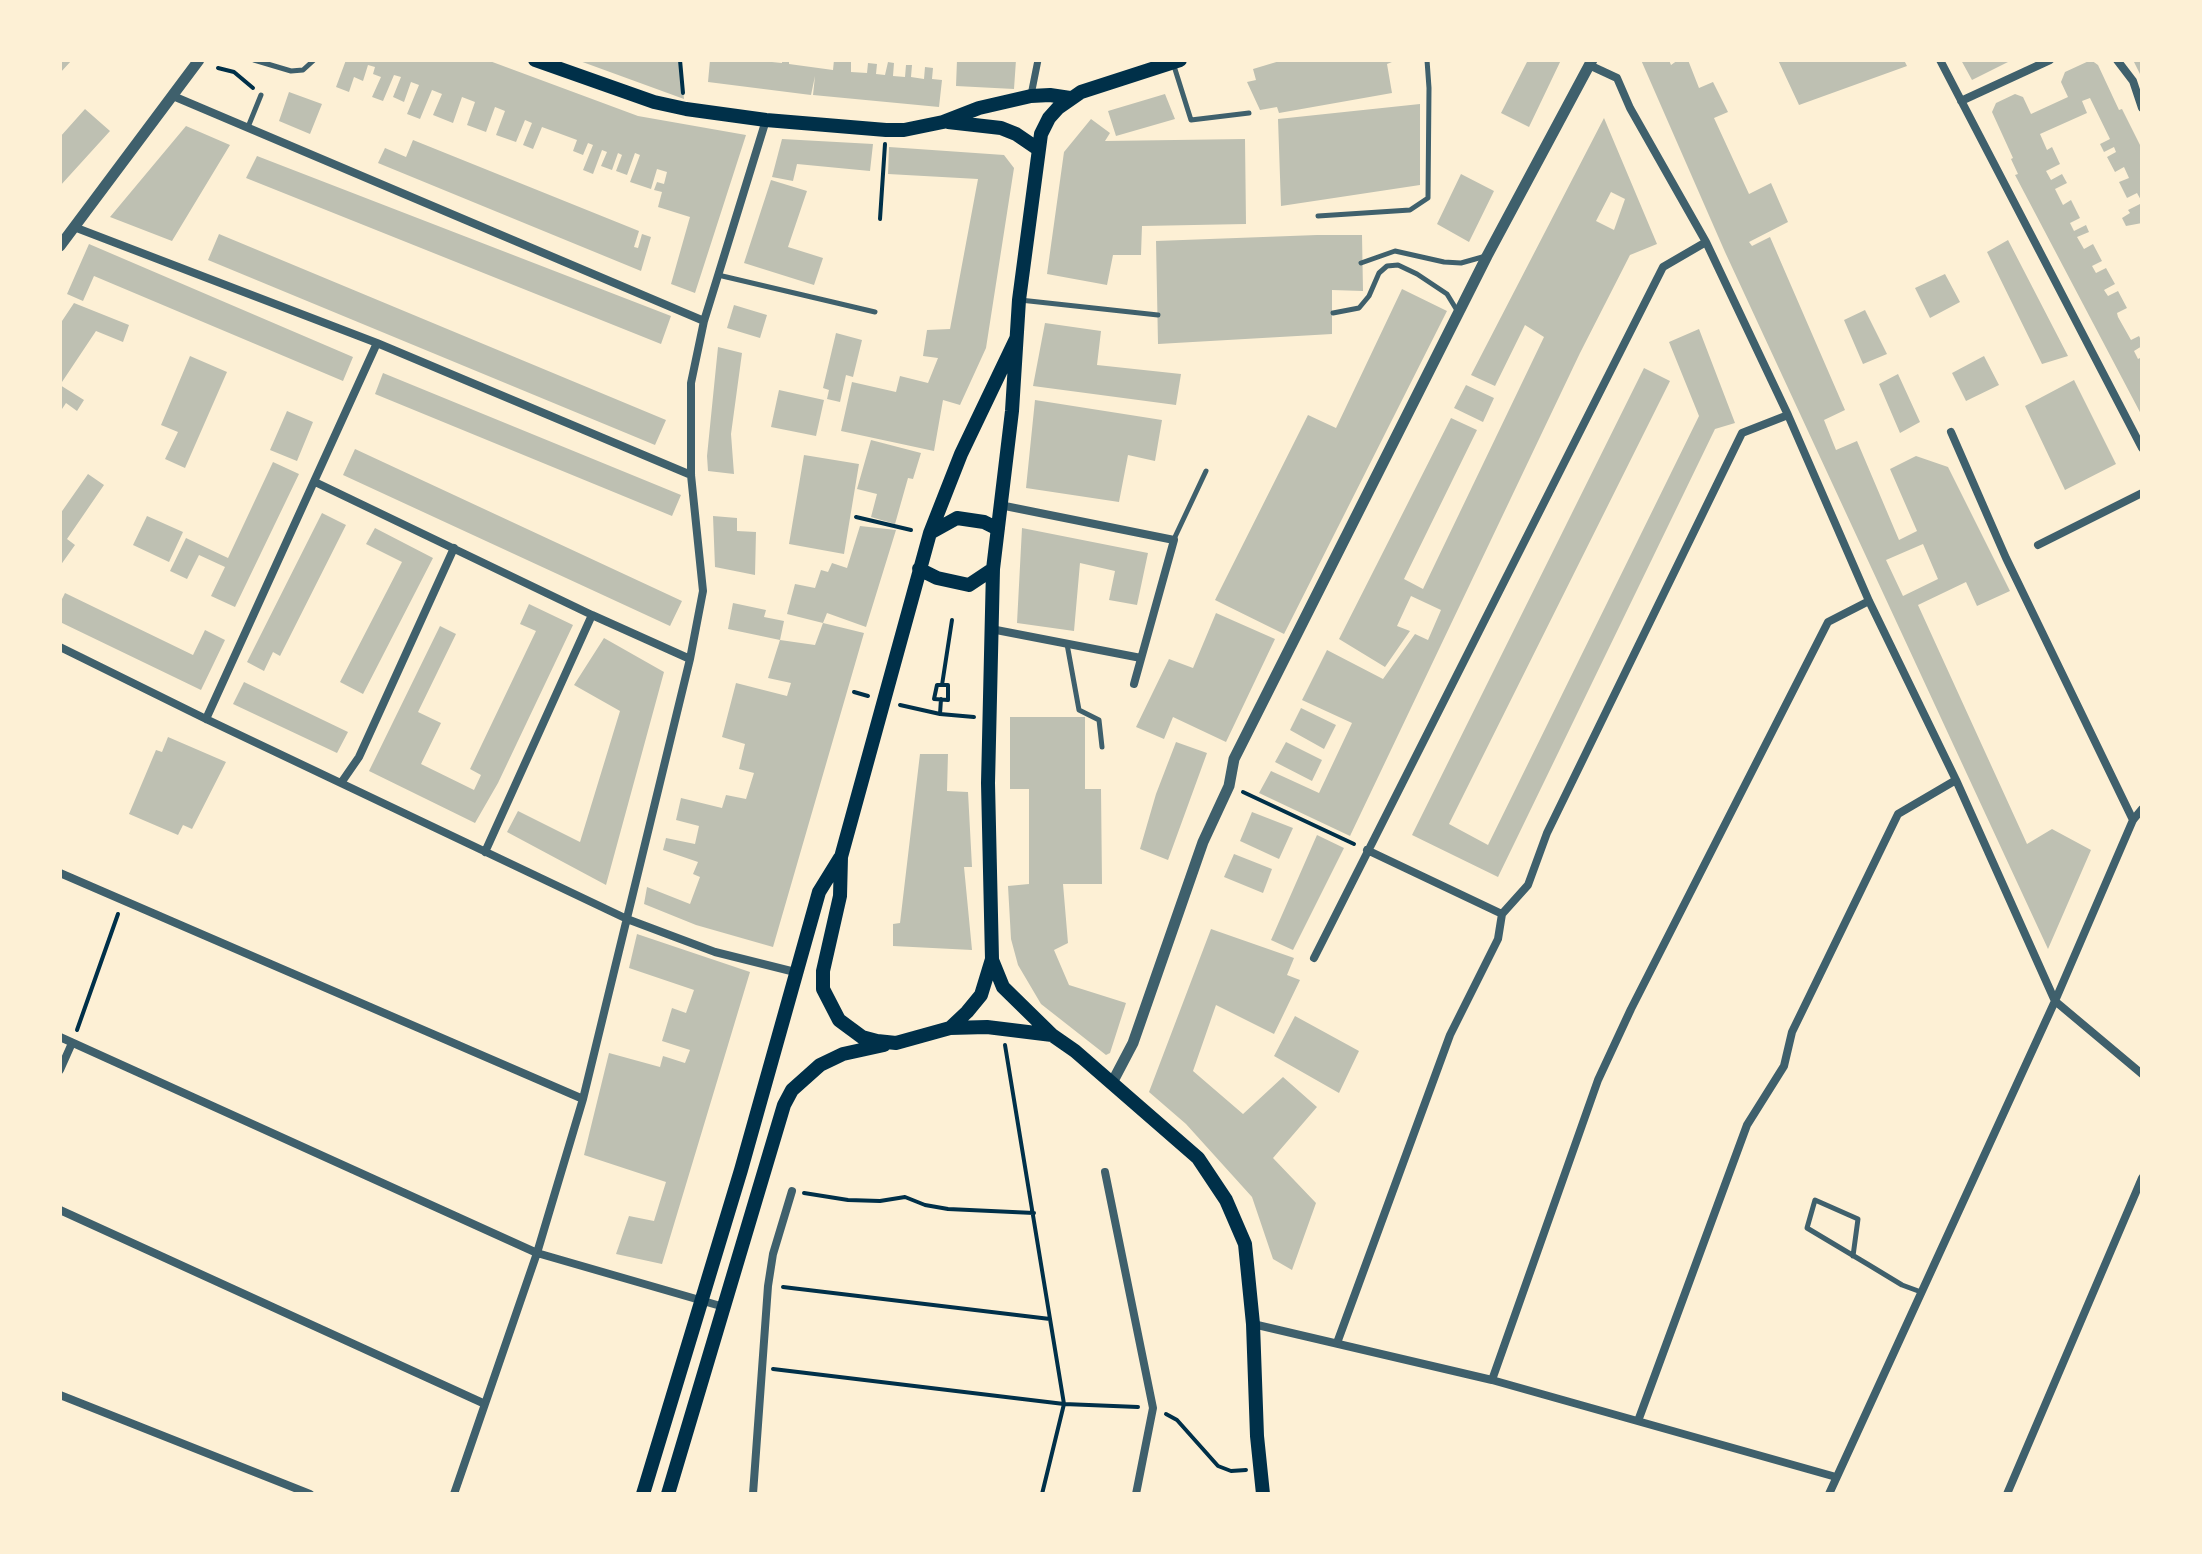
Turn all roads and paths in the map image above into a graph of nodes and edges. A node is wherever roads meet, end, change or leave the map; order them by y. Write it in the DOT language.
graph roads {
  1 [pos="199,60"];
  2 [pos="254,60"];
  3 [pos="314,60"];
  4 [pos="535,60"];
  5 [pos="680,60"];
  6 [pos="1038,60"];
  7 [pos="1427,60"];
  8 [pos="1940,60"];
  9 [pos="2050,60"];
  10 [pos="2117,60"];
  11 [pos="1176,61"];
  12 [pos="1591,62"];
  13 [pos="218,68"];
  14 [pos="1032,90"];
  15 [pos="261,95"];
  16 [pos="173,96"];
  17 [pos="1070,98"];
  18 [pos="1961,101"];
  19 [pos="2142,108"];
  20 [pos="686,109"];
  21 [pos="1249,113"];
  22 [pos="766,120"];
  23 [pos="943,122"];
  24 [pos="248,127"];
  25 [pos="886,130"];
  26 [pos="1038,149"];
  27 [pos="1318,216"];
  28 [pos="880,219"];
  29 [pos="74,227"];
  30 [pos="1706,242"];
  31 [pos="60,246"];
  32 [pos="1487,256"];
  33 [pos="1361,263"];
  34 [pos="718,275"];
  35 [pos="1019,300"];
  36 [pos="875,312"];
  37 [pos="1333,313"];
  38 [pos="1458,313"];
  39 [pos="1158,315"];
  40 [pos="704,321"];
  41 [pos="1016,339"];
  42 [pos="377,343"];
  43 [pos="1788,415"];
  44 [pos="1951,432"];
  45 [pos="2142,448"];
  46 [pos="1206,471"];
  47 [pos="691,475"];
  48 [pos="315,482"];
  49 [pos="2142,493"];
  50 [pos="1000,505"];
  51 [pos="856,517"];
  52 [pos="998,529"];
  53 [pos="911,530"];
  54 [pos="930,533"];
  55 [pos="1174,540"];
  56 [pos="2038,545"];
  57 [pos="454,548"];
  58 [pos="919,569"];
  59 [pos="993,569"];
  60 [pos="1869,601"];
  61 [pos="592,615"];
  62 [pos="952,620"];
  63 [pos="990,629"];
  64 [pos="1067,644"];
  65 [pos="60,647"];
  66 [pos="1141,658"];
  67 [pos="690,659"];
  68 [pos="1134,684"];
  69 [pos="854,692"];
  70 [pos="882,700"];
  71 [pos="940,714"];
  72 [pos="990,718"];
  73 [pos="206,719"];
  74 [pos="1102,747"];
  75 [pos="1956,780"];
  76 [pos="341,783"];
  77 [pos="1229,786"];
  78 [pos="2142,809"];
  79 [pos="2133,820"];
  80 [pos="1367,850"];
  81 [pos="485,852"];
  82 [pos="841,857"];
  83 [pos="60,873"];
  84 [pos="123,900"];
  85 [pos="1502,914"];
  86 [pos="627,919"];
  87 [pos="1314,958"];
  88 [pos="992,959"];
  89 [pos="795,972"];
  90 [pos="2055,1001"];
  91 [pos="950,1028"];
  92 [pos="1052,1035"];
  93 [pos="60,1037"];
  94 [pos="72,1043"];
  95 [pos="896,1043"];
  96 [pos="1005,1045"];
  97 [pos="60,1070"];
  98 [pos="2142,1074"];
  99 [pos="1112,1083"];
  100 [pos="583,1099"];
  101 [pos="1105,1172"];
  102 [pos="2142,1178"];
  103 [pos="792,1191"];
  104 [pos="60,1210"];
  105 [pos="1034,1213"];
  106 [pos="537,1253"];
  107 [pos="1853,1256"];
  108 [pos="768,1286"];
  109 [pos="1921,1292"];
  110 [pos="702,1300"];
  111 [pos="724,1307"];
  112 [pos="1050,1319"];
  113 [pos="1253,1324"];
  114 [pos="1337,1343"];
  115 [pos="763,1367"];
  116 [pos="1492,1380"];
  117 [pos="60,1395"];
  118 [pos="485,1404"];
  119 [pos="1064,1404"];
  120 [pos="1638,1421"];
  121 [pos="1836,1477"];
  122 [pos="310,1494"];
  123 [pos="454,1494"];
  124 [pos="643,1494"];
  125 [pos="668,1494"];
  126 [pos="753,1494"];
  127 [pos="1042,1494"];
  128 [pos="1136,1494"];
  129 [pos="1263,1494"];
  130 [pos="1829,1494"];
  131 [pos="2007,1494"];
  1 -- 16 [label="street"];
  2 -- 3 [label="lane"];
  4 -- 20 [label="main road"];
  5 -- 20 [label="path"];
  6 -- 14 [label="street"];
  7 -- 27 [label="lane"];
  8 -- 18 [label="street"];
  9 -- 18 [label="street"];
  10 -- 19 [label="street"];
  11 -- 17 [label="main road"];
  11 -- 21 [label="lane"];
  12 -- 30 [label="street"];
  12 -- 32 [label="street"];
  13 -- 15 [label="path"];
  15 -- 24 [label="lane"];
  16 -- 24 [label="street"];
  16 -- 29 [label="street"];
  17 -- 23 [label="main road"];
  17 -- 26 [label="main road"];
  18 -- 45 [label="street"];
  20 -- 22 [label="main road"];
  22 -- 25 [label="main road"];
  22 -- 34 [label="street"];
  23 -- 25 [label="main road"];
  23 -- 26 [label="main road"];
  24 -- 40 [label="street"];
  25 -- 28 [label="path"];
  26 -- 35 [label="main road"];
  29 -- 31 [label="street"];
  29 -- 42 [label="street"];
  30 -- 43 [label="street"];
  30 -- 80 [label="street"];
  32 -- 33 [label="lane"];
  32 -- 38 [label="street"];
  34 -- 36 [label="lane"];
  34 -- 40 [label="street"];
  35 -- 39 [label="lane"];
  35 -- 41 [label="main road"];
  37 -- 38 [label="lane"];
  38 -- 77 [label="street"];
  40 -- 47 [label="street"];
  41 -- 50 [label="main road"];
  41 -- 54 [label="main road"];
  42 -- 47 [label="street"];
  42 -- 48 [label="street"];
  43 -- 60 [label="street"];
  43 -- 85 [label="street"];
  44 -- 79 [label="street"];
  46 -- 55 [label="lane"];
  47 -- 67 [label="street"];
  48 -- 57 [label="street"];
  48 -- 73 [label="street"];
  49 -- 56 [label="street"];
  50 -- 52 [label="main road"];
  50 -- 55 [label="street"];
  51 -- 53 [label="path"];
  52 -- 54 [label="main road"];
  52 -- 59 [label="main road"];
  54 -- 58 [label="main road"];
  55 -- 66 [label="street"];
  57 -- 61 [label="street"];
  57 -- 76 [label="street"];
  58 -- 59 [label="main road"];
  58 -- 70 [label="main road"];
  59 -- 63 [label="main road"];
  60 -- 75 [label="street"];
  60 -- 116 [label="street"];
  61 -- 67 [label="street"];
  61 -- 81 [label="street"];
  62 -- 71 [label="path"];
  63 -- 64 [label="street"];
  63 -- 72 [label="main road"];
  64 -- 66 [label="street"];
  64 -- 74 [label="lane"];
  65 -- 73 [label="street"];
  66 -- 68 [label="street"];
  67 -- 86 [label="street"];
  69 -- 70 [label="path"];
  70 -- 71 [label="path"];
  70 -- 82 [label="main road"];
  71 -- 72 [label="path"];
  72 -- 88 [label="main road"];
  73 -- 76 [label="street"];
  75 -- 90 [label="street"];
  75 -- 120 [label="street"];
  76 -- 81 [label="street"];
  77 -- 80 [label="path"];
  77 -- 99 [label="street"];
  78 -- 79 [label="street"];
  79 -- 90 [label="street"];
  80 -- 85 [label="street"];
  80 -- 87 [label="street"];
  81 -- 86 [label="street"];
  82 -- 89 [label="main road"];
  82 -- 95 [label="main road"];
  83 -- 84 [label="street"];
  84 -- 94 [label="path"];
  84 -- 100 [label="street"];
  85 -- 114 [label="street"];
  86 -- 89 [label="street"];
  86 -- 100 [label="street"];
  88 -- 91 [label="main road"];
  88 -- 92 [label="main road"];
  89 -- 110 [label="main road"];
  90 -- 98 [label="street"];
  90 -- 109 [label="street"];
  91 -- 92 [label="main road"];
  91 -- 95 [label="main road"];
  92 -- 99 [label="main road"];
  93 -- 94 [label="street"];
  94 -- 97 [label="street"];
  94 -- 106 [label="street"];
  95 -- 111 [label="main road"];
  96 -- 105 [label="path"];
  99 -- 113 [label="main road"];
  100 -- 106 [label="street"];
  101 -- 128 [label="street"];
  102 -- 131 [label="street"];
  103 -- 105 [label="path"];
  103 -- 108 [label="street"];
  104 -- 118 [label="street"];
  105 -- 112 [label="path"];
  106 -- 110 [label="street"];
  106 -- 118 [label="street"];
  107 -- 107 [label="lane"];
  107 -- 109 [label="lane"];
  108 -- 112 [label="path"];
  108 -- 115 [label="street"];
  109 -- 121 [label="street"];
  110 -- 111 [label="street"];
  110 -- 124 [label="main road"];
  111 -- 125 [label="main road"];
  112 -- 119 [label="path"];
  113 -- 114 [label="street"];
  113 -- 129 [label="main road"];
  114 -- 116 [label="street"];
  115 -- 119 [label="path"];
  115 -- 126 [label="street"];
  116 -- 120 [label="street"];
  117 -- 122 [label="street"];
  118 -- 123 [label="street"];
  119 -- 127 [label="path"];
  120 -- 121 [label="street"];
  121 -- 130 [label="street"];
}
